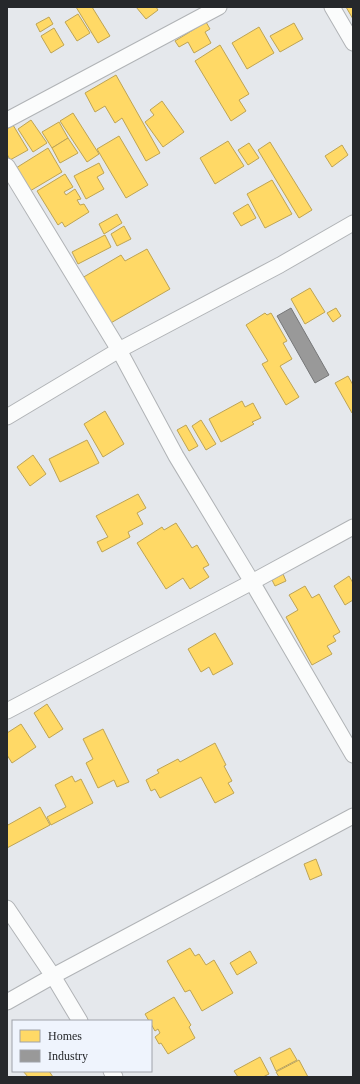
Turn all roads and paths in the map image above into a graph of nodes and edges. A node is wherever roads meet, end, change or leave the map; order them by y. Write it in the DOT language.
graph roads {
  1 [pos="219,7"];
  2 [pos="332,7"];
  3 [pos="353,43"];
  4 [pos="7,120"];
  5 [pos="7,166"];
  6 [pos="353,223"];
  7 [pos="119,350"];
  8 [pos="7,417"];
  9 [pos="353,526"];
  10 [pos="252,582"];
  11 [pos="7,711"];
  12 [pos="353,755"];
  13 [pos="353,816"];
  14 [pos="7,908"];
  15 [pos="53,976"];
  16 [pos="7,1002"];
  17 [pos="79,1020"];
  1 -- 4 [label="street"];
  2 -- 3 [label="street"];
  5 -- 7 [label="street"];
  6 -- 7 [label="street"];
  7 -- 8 [label="street"];
  7 -- 10 [label="street"];
  9 -- 10 [label="street"];
  10 -- 11 [label="street"];
  10 -- 12 [label="street"];
  13 -- 15 [label="street"];
  14 -- 15 [label="street"];
  15 -- 16 [label="street"];
  15 -- 17 [label="street"];
}
